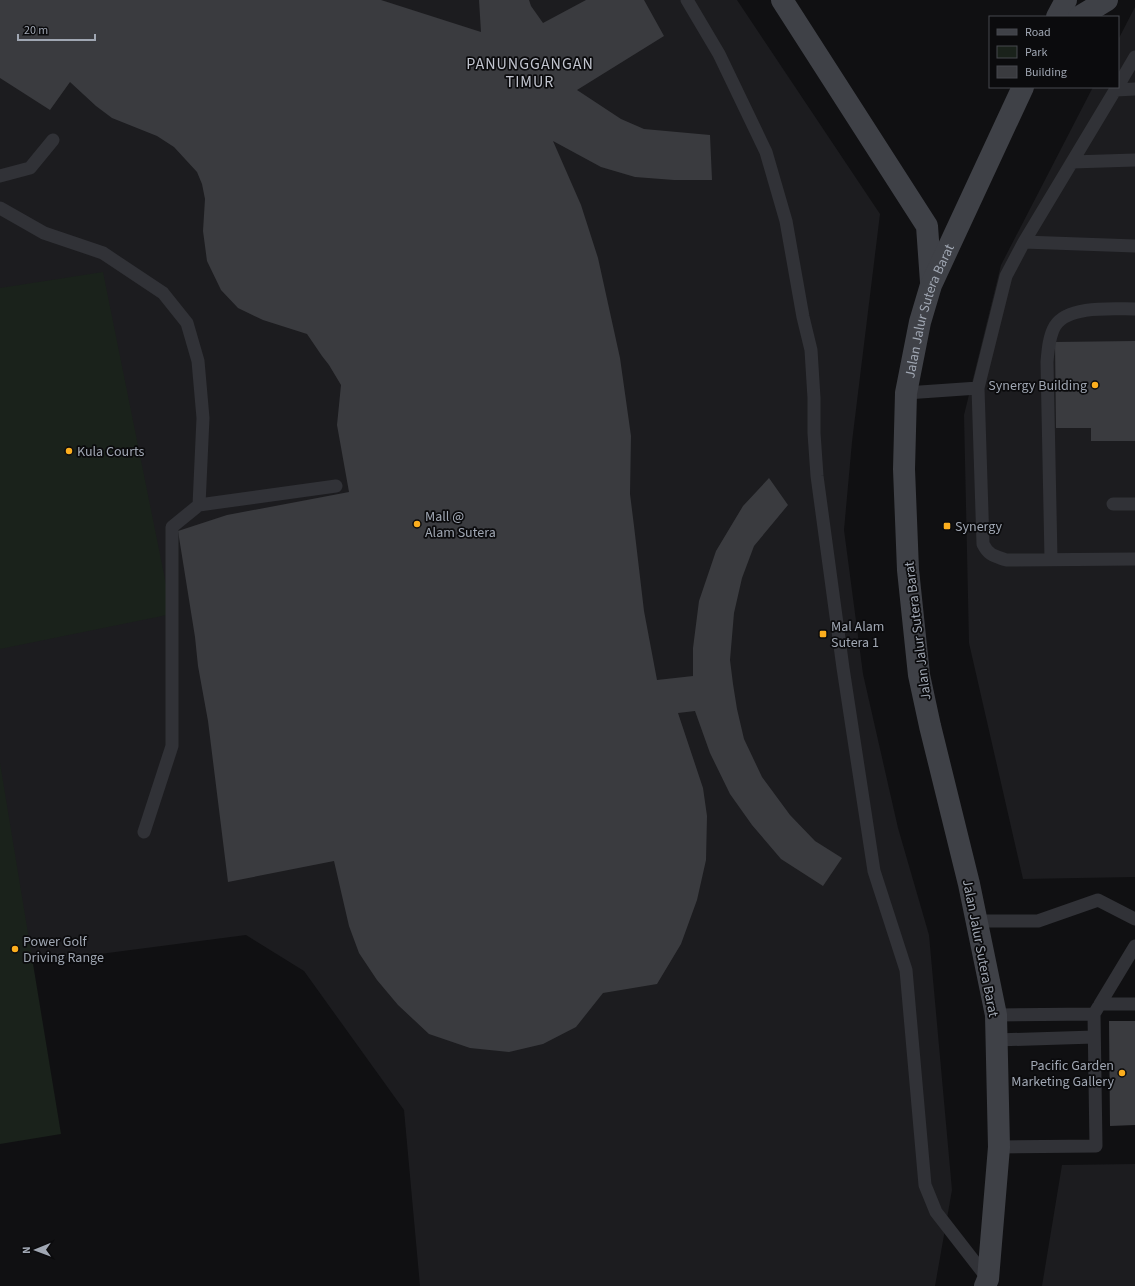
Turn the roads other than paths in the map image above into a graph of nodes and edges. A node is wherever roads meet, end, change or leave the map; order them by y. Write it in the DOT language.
graph roads {
  1 [pos="687,0"];
  2 [pos="782,0"];
  3 [pos="1066,0"];
  4 [pos="1107,0"];
  5 [pos="1058,16"];
  6 [pos="1081,16"];
  7 [pos="1135,57"];
  8 [pos="1119,84"];
  9 [pos="1119,87"];
  10 [pos="1023,88"];
  11 [pos="1116,88"];
  12 [pos="1135,89"];
  13 [pos="53,140"];
  14 [pos="1135,160"];
  15 [pos="1072,162"];
  16 [pos="0,176"];
  17 [pos="0,208"];
  18 [pos="1024,242"];
  19 [pos="1135,246"];
  20 [pos="931,285"];
  21 [pos="1135,309"];
  22 [pos="978,388"];
  23 [pos="906,392"];
  24 [pos="336,486"];
  25 [pos="1113,504"];
  26 [pos="1135,504"];
  27 [pos="199,505"];
  28 [pos="1051,559"];
  29 [pos="1135,559"];
  30 [pos="144,832"];
  31 [pos="1135,919"];
  32 [pos="977,921"];
  33 [pos="1133,952"];
  34 [pos="1135,1004"];
  35 [pos="1097,1009"];
  36 [pos="996,1015"];
  37 [pos="1094,1038"];
  38 [pos="996,1040"];
  39 [pos="999,1147"];
  40 [pos="986,1283"];
  1 -- 40 [label="lane"];
  2 -- 20 [label="street"];
  3 -- 5 [label="street"];
  4 -- 6 [label="street"];
  7 -- 8 [label="lane"];
  9 -- 12 [label="lane"];
  10 -- 20 [label="street, Jalan Jalur Sutera Barat"];
  11 -- 15 [label="lane"];
  13 -- 16 [label="lane"];
  14 -- 15 [label="lane"];
  15 -- 18 [label="lane"];
  17 -- 27 [label="lane"];
  18 -- 19 [label="lane"];
  18 -- 22 [label="lane"];
  20 -- 23 [label="street, Jalan Jalur Sutera Barat"];
  21 -- 28 [label="lane"];
  22 -- 23 [label="lane"];
  22 -- 28 [label="lane"];
  23 -- 32 [label="street, Jalan Jalur Sutera Barat"];
  24 -- 27 [label="lane"];
  25 -- 26 [label="lane"];
  27 -- 30 [label="lane"];
  28 -- 29 [label="lane"];
  31 -- 32 [label="lane"];
  32 -- 36 [label="street, Jalan Jalur Sutera Barat"];
  33 -- 35 [label="lane"];
  34 -- 35 [label="lane"];
  35 -- 36 [label="lane"];
  35 -- 37 [label="lane"];
  36 -- 38 [label="street, Jalan Jalur Sutera Barat"];
  37 -- 38 [label="lane"];
  37 -- 39 [label="lane"];
  38 -- 39 [label="street, Jalan Jalur Sutera Barat"];
  39 -- 40 [label="street, Jalan Jalur Sutera Barat"];
}
